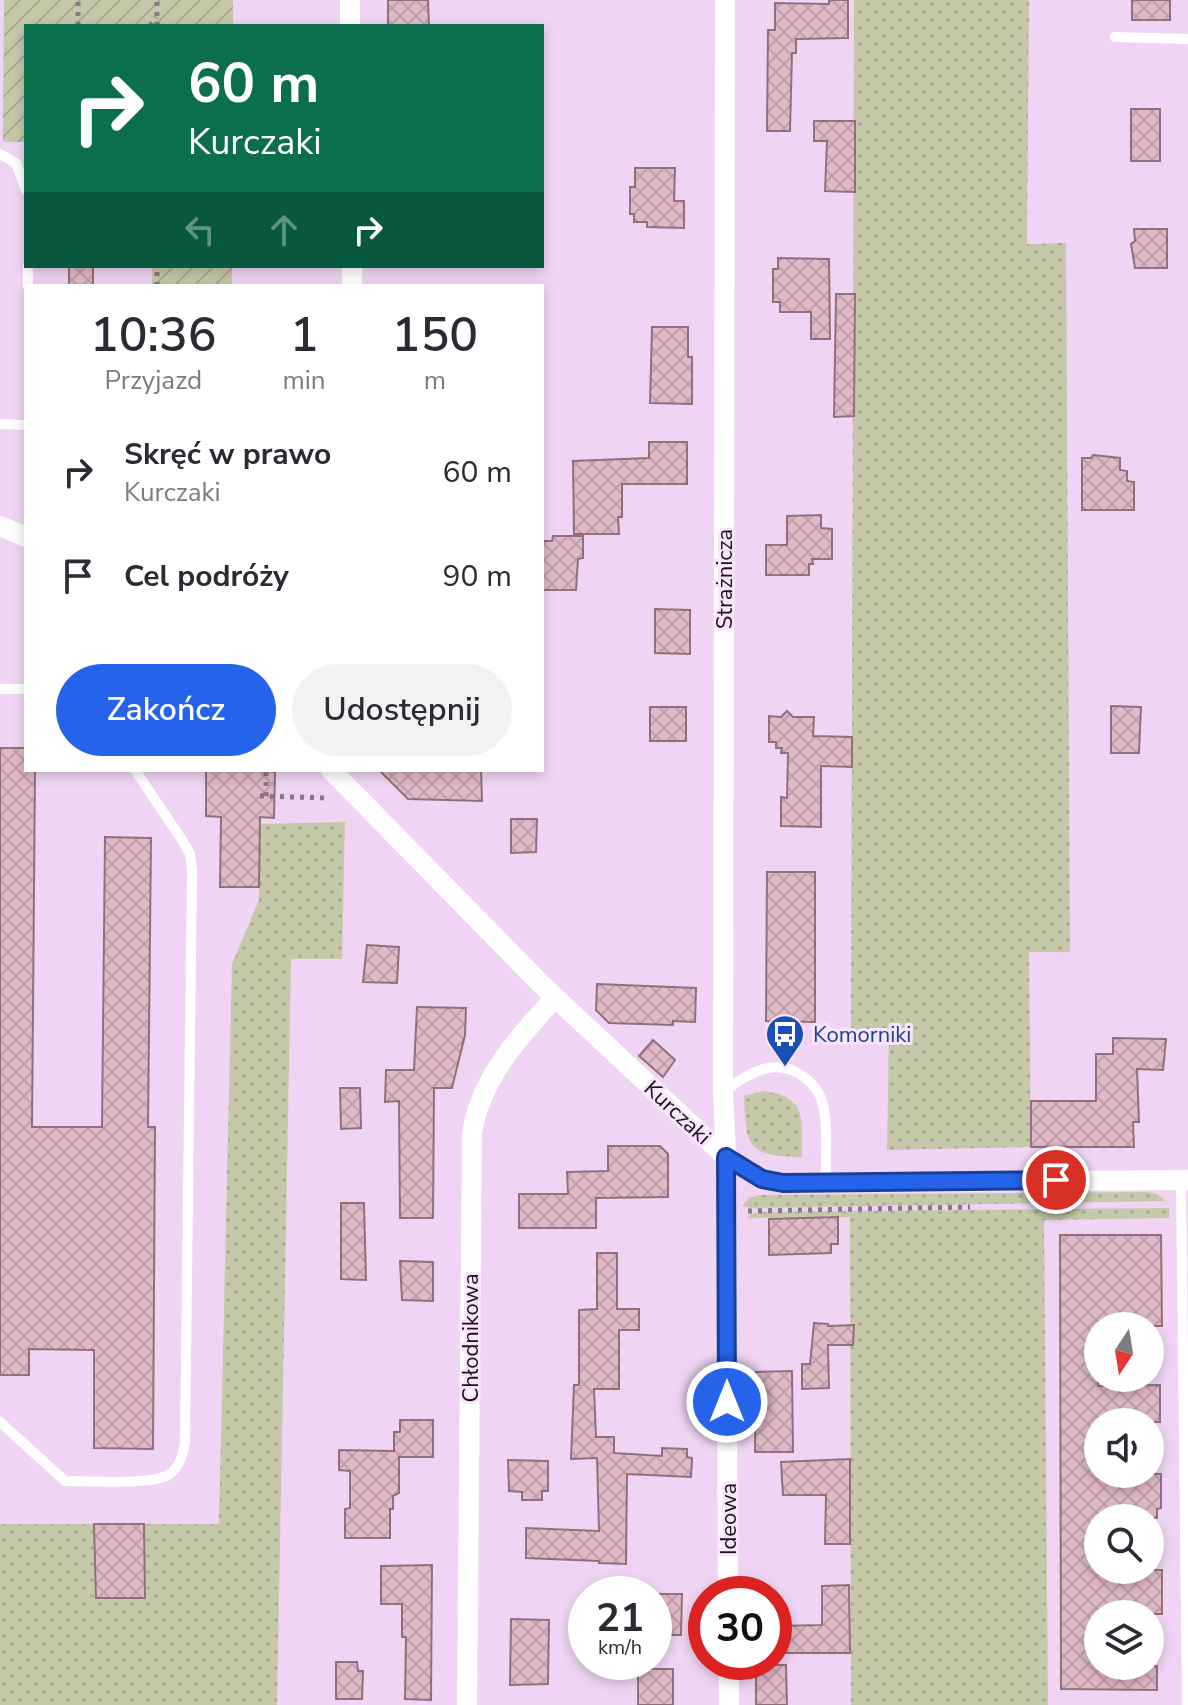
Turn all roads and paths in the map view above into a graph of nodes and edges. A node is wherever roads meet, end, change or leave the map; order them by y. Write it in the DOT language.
graph roads {
  1 [pos="78,0"];
  2 [pos="157,0"];
  3 [pos="350,0"];
  4 [pos="725,0"];
  5 [pos="157,16"];
  6 [pos="78,24"];
  7 [pos="151,24"];
  8 [pos="157,24"];
  9 [pos="350,24"];
  10 [pos="1115,37"];
  11 [pos="1188,39"];
  12 [pos="0,154"];
  13 [pos="24,185"];
  14 [pos="0,424"];
  15 [pos="24,425"];
  16 [pos="0,526"];
  17 [pos="24,536"];
  18 [pos="0,689"];
  19 [pos="24,689"];
  20 [pos="136,772"];
  21 [pos="266,772"];
  22 [pos="339,780"];
  23 [pos="555,998"];
  24 [pos="723,1092"];
  25 [pos="726,1157"];
  26 [pos="1184,1180"];
  27 [pos="826,1182"];
  28 [pos="981,1207"];
  29 [pos="727,1211"];
  30 [pos="0,1422"];
  31 [pos="1186,1488"];
  32 [pos="728,1576"];
  33 [pos="729,1680"];
  34 [pos="467,1705"];
  35 [pos="729,1705"];
  36 [pos="1187,1705"];
  1 -- 6 [label="path"];
  2 -- 5 [label="path"];
  3 -- 9 [label="street"];
  4 -- 24 [label="street, Strażnicza"];
  5 -- 7 [label="path"];
  5 -- 8 [label="path"];
  10 -- 11 [label="lane"];
  12 -- 13 [label="lane"];
  14 -- 15 [label="lane"];
  16 -- 17 [label="street"];
  18 -- 19 [label="lane"];
  20 -- 30 [label="lane"];
  21 -- 22 [label="path"];
  22 -- 23 [label="street, Kurczaki"];
  23 -- 25 [label="street, Kurczaki"];
  23 -- 34 [label="street, Chłodnikowa"];
  24 -- 25 [label="street, Strażnicza"];
  24 -- 27 [label="lane"];
  25 -- 27 [label="street, Kurczaki"];
  25 -- 29 [label="street, Ideowa"];
  26 -- 27 [label="street, Kurczaki"];
  26 -- 31 [label="lane"];
  28 -- 29 [label="path"];
  29 -- 32 [label="street, Ideowa"];
  31 -- 36 [label="lane"];
  33 -- 35 [label="street"];
}
